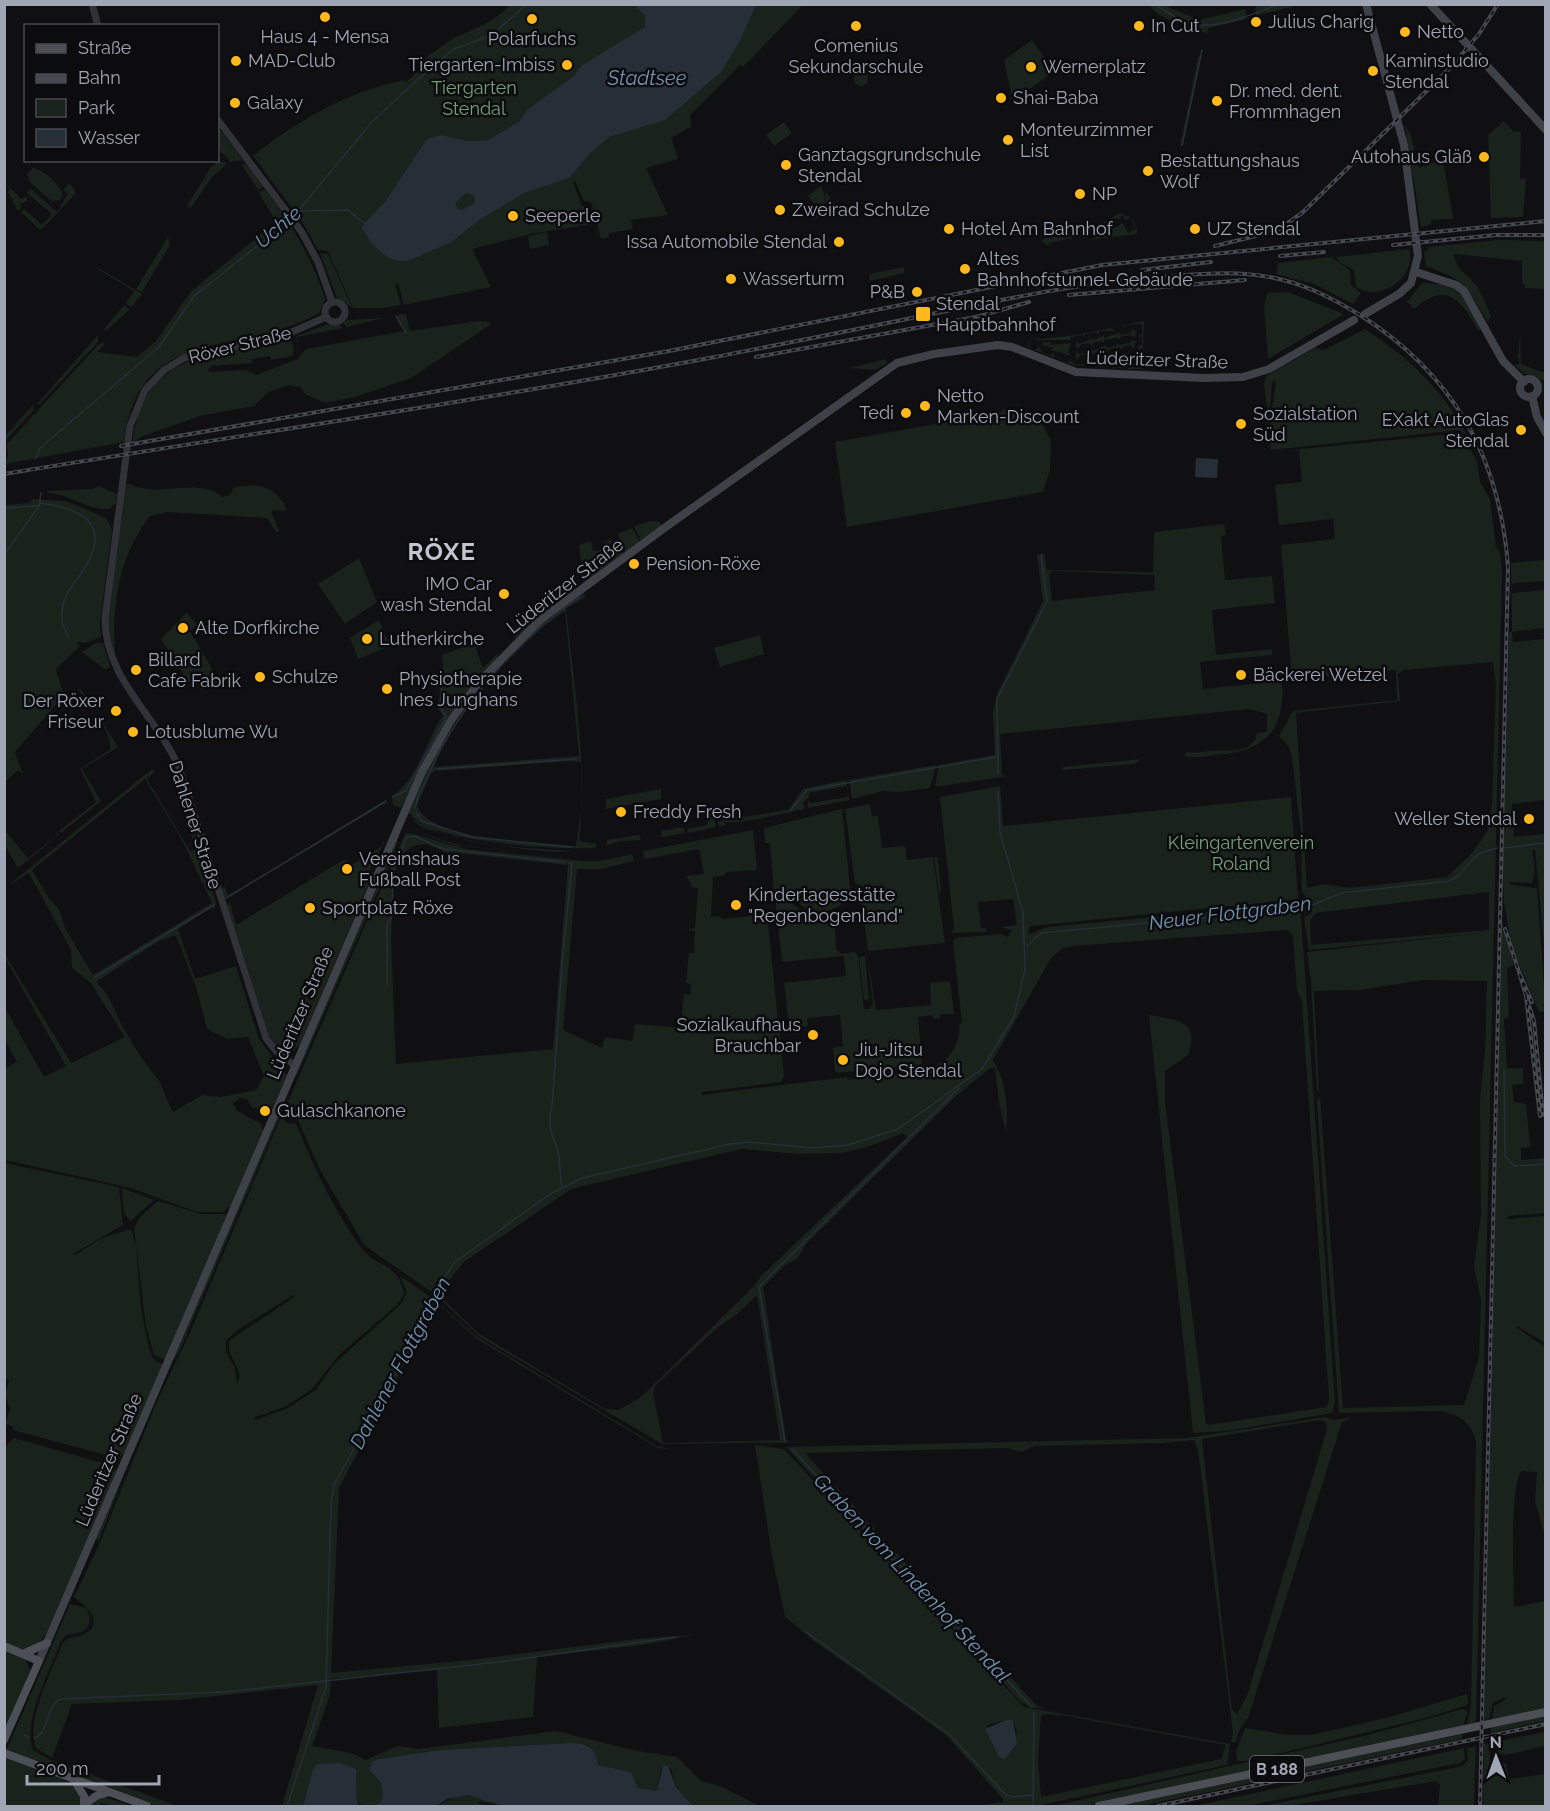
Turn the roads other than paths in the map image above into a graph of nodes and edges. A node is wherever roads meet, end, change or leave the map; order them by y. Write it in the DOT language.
graph roads {
  1 [pos="93,4"];
  2 [pos="1366,4"];
  3 [pos="1430,4"];
  4 [pos="98,24"];
  5 [pos="219,121"];
  6 [pos="1545,130"];
  7 [pos="1416,272"];
  8 [pos="332,302"];
  9 [pos="1365,314"];
  10 [pos="326,317"];
  11 [pos="1354,320"];
  12 [pos="1524,381"];
  13 [pos="1532,396"];
  14 [pos="1545,433"];
  15 [pos="128,441"];
  16 [pos="294,1065"];
  17 [pos="47,1643"];
  18 [pos="4,1646"];
  19 [pos="23,1654"];
  20 [pos="39,1661"];
  21 [pos="1545,1712"];
  22 [pos="4,1740"];
  23 [pos="4,1753"];
  24 [pos="74,1779"];
  25 [pos="109,1792"];
  26 [pos="85,1805"];
  27 [pos="147,1806"];
  28 [pos="1099,1806"];
  1 -- 4 [label="street"];
  2 -- 7 [label="main road"];
  3 -- 6 [label="main road"];
  5 -- 8 [label="street"];
  7 -- 9 [label="main road"];
  7 -- 12 [label="main road"];
  8 -- 10 [label="street"];
  8 -- 10 [label="street"];
  10 -- 15 [label="street, Röxer Straße"];
  11 -- 16 [label="main road, Lüderitzer Straße"];
  12 -- 13 [label="main road"];
  12 -- 13 [label="main road"];
  13 -- 14 [label="main road"];
  15 -- 16 [label="street, Dahlener Straße"];
  16 -- 17 [label="main road, Lüderitzer Straße"];
  17 -- 19 [label="main road"];
  17 -- 20 [label="main road, Lüderitzer Straße"];
  18 -- 19 [label="main road"];
  19 -- 20 [label="main road"];
  20 -- 22 [label="main road"];
  21 -- 28 [label="main road, B 188"];
  23 -- 24 [label="main road"];
  24 -- 25 [label="main road"];
  24 -- 26 [label="main road"];
  25 -- 26 [label="main road"];
  25 -- 27 [label="main road"];
}
